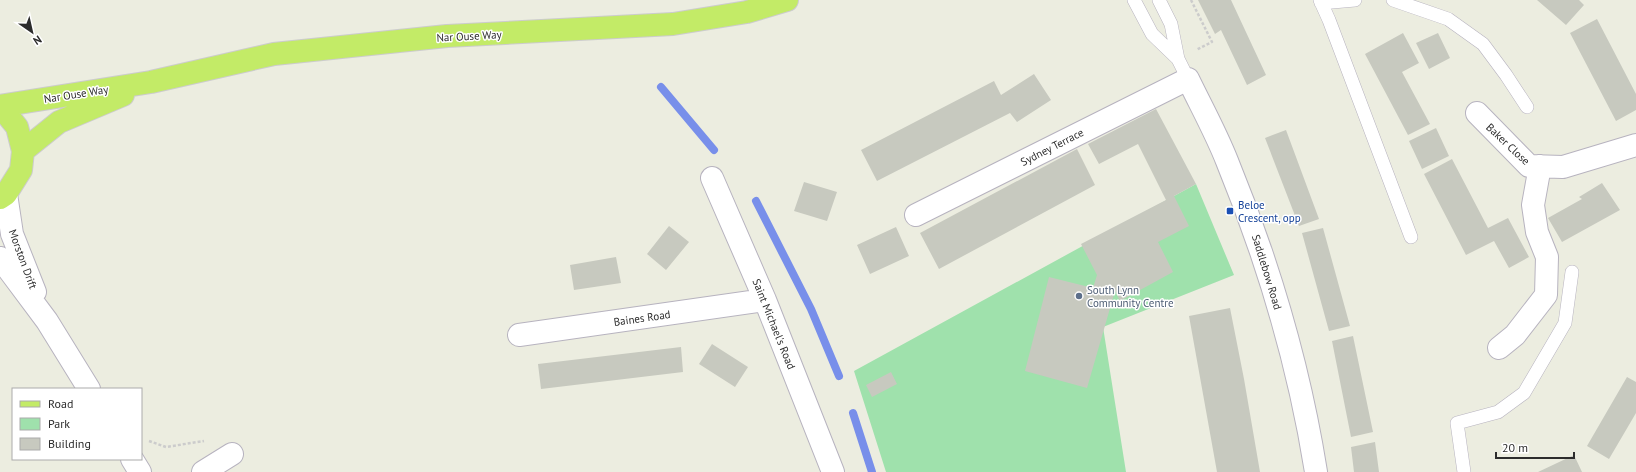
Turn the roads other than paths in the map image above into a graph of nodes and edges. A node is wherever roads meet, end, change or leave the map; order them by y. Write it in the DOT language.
graph roads {
  1 [pos="787,0"];
  2 [pos="1134,0"];
  3 [pos="1159,0"];
  4 [pos="1354,0"];
  5 [pos="1393,0"];
  6 [pos="1320,1"];
  7 [pos="1178,59"];
  8 [pos="1188,79"];
  9 [pos="151,82"];
  10 [pos="0,106"];
  11 [pos="1527,107"];
  12 [pos="1477,114"];
  13 [pos="1636,145"];
  14 [pos="23,151"];
  15 [pos="1540,166"];
  16 [pos="712,178"];
  17 [pos="3,196"];
  18 [pos="916,215"];
  19 [pos="1411,236"];
  20 [pos="0,258"];
  21 [pos="1572,272"];
  22 [pos="765,300"];
  23 [pos="47,322"];
  24 [pos="519,335"];
  25 [pos="1499,348"];
  26 [pos="88,388"];
  27 [pos="232,454"];
  28 [pos="133,460"];
  29 [pos="140,472"];
  30 [pos="203,472"];
  31 [pos="833,472"];
  32 [pos="1316,472"];
  33 [pos="1464,472"];
  1 -- 9 [label="main road, Nar Ouse Way"];
  2 -- 7 [label="lane, Saddlebow Road"];
  3 -- 7 [label="lane, Saddlebow Road"];
  4 -- 6 [label="lane"];
  5 -- 11 [label="lane"];
  6 -- 19 [label="lane"];
  7 -- 8 [label="lane, Saddlebow Road"];
  8 -- 18 [label="street, Sydney Terrace"];
  8 -- 32 [label="street, Saddlebow Road"];
  9 -- 10 [label="main road, Nar Ouse Way"];
  9 -- 14 [label="main road, Nar Ouse Way"];
  10 -- 14 [label="main road"];
  12 -- 15 [label="street, Baker Close"];
  13 -- 15 [label="street, Baker Close"];
  14 -- 17 [label="main road"];
  15 -- 25 [label="street"];
  16 -- 22 [label="street, Saint Michael's Road"];
  17 -- 23 [label="street, Morston Drift"];
  20 -- 23 [label="street, Morston Drift"];
  21 -- 33 [label="lane"];
  22 -- 24 [label="street, Baines Road"];
  22 -- 31 [label="street, Saint Michael's Road"];
  23 -- 26 [label="street, Morston Drift"];
  27 -- 30 [label="street"];
  28 -- 29 [label="street"];
}
